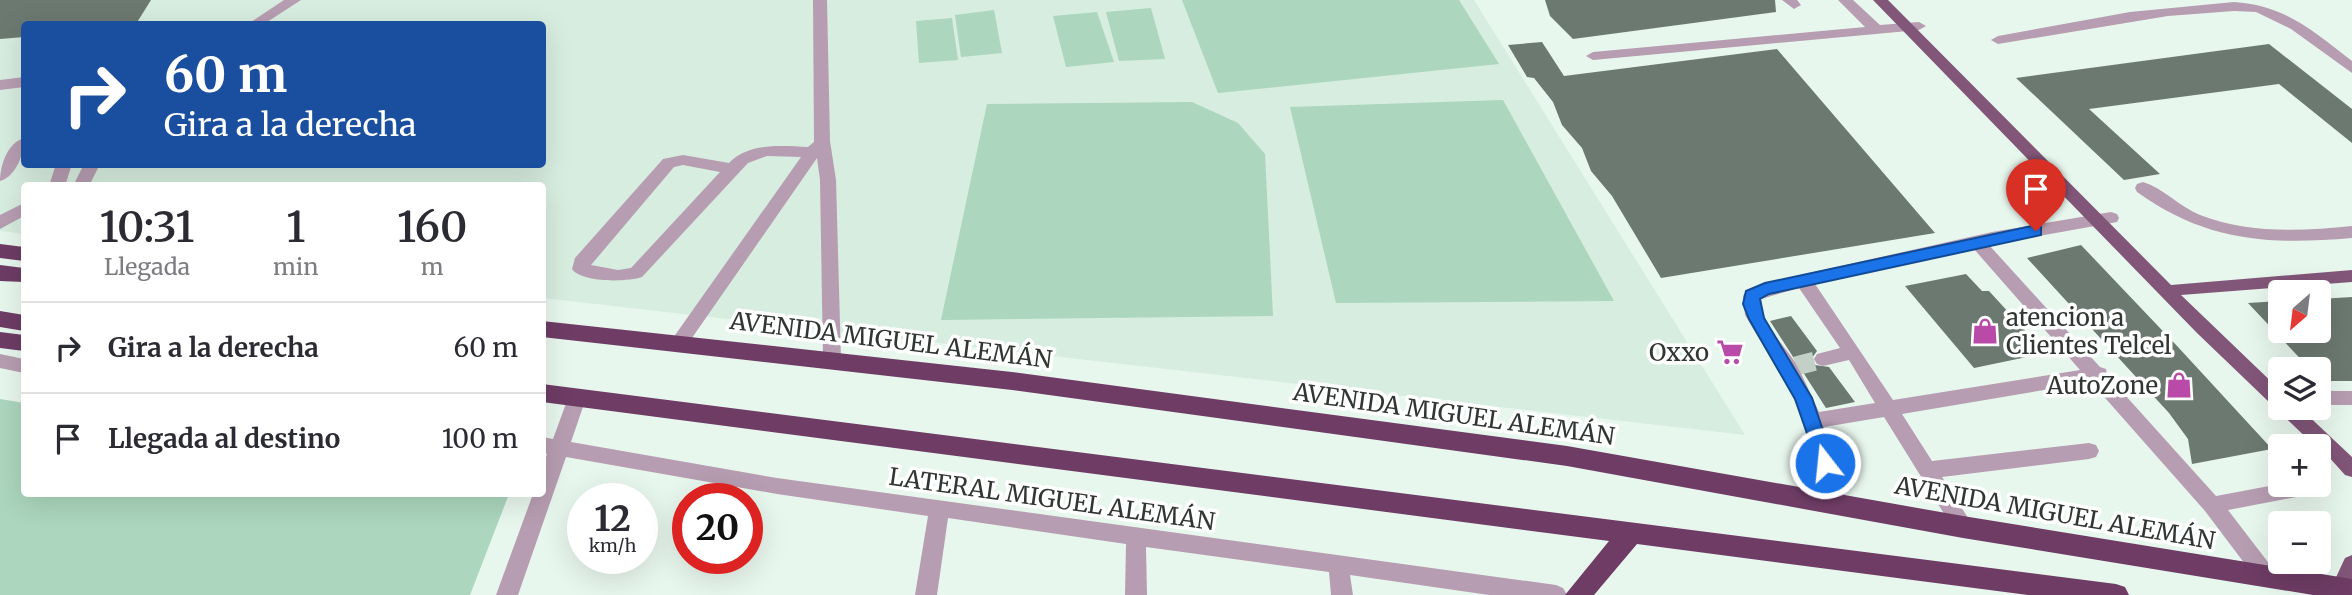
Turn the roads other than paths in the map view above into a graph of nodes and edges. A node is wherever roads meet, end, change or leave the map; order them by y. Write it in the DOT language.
graph roads {
  1 [pos="294,0"];
  2 [pos="820,0"];
  3 [pos="1845,0"];
  4 [pos="1880,0"];
  5 [pos="1894,0"];
  6 [pos="2222,2"];
  7 [pos="260,21"];
  8 [pos="1913,27"];
  9 [pos="1877,30"];
  10 [pos="1998,40"];
  11 [pos="1593,56"];
  12 [pos="2352,68"];
  13 [pos="21,82"];
  14 [pos="0,85"];
  15 [pos="21,147"];
  16 [pos="819,149"];
  17 [pos="730,169"];
  18 [pos="0,176"];
  19 [pos="2143,188"];
  20 [pos="21,211"];
  21 [pos="2104,219"];
  22 [pos="0,223"];
  23 [pos="2352,232"];
  24 [pos="1978,243"];
  25 [pos="0,251"];
  26 [pos="21,254"];
  27 [pos="0,273"];
  28 [pos="21,275"];
  29 [pos="2352,276"];
  30 [pos="1803,281"];
  31 [pos="2178,289"];
  32 [pos="0,319"];
  33 [pos="21,322"];
  34 [pos="546,329"];
  35 [pos="0,340"];
  36 [pos="21,343"];
  37 [pos="679,343"];
  38 [pos="1853,352"];
  39 [pos="1823,359"];
  40 [pos="832,360"];
  41 [pos="0,364"];
  42 [pos="21,368"];
  43 [pos="2099,374"];
  44 [pos="2268,375"];
  45 [pos="2268,389"];
  46 [pos="546,394"];
  47 [pos="577,398"];
  48 [pos="2331,398"];
  49 [pos="2352,398"];
  50 [pos="1889,408"];
  51 [pos="2302,420"];
  52 [pos="2313,420"];
  53 [pos="1813,421"];
  54 [pos="551,446"];
  55 [pos="2089,452"];
  56 [pos="2348,460"];
  57 [pos="546,463"];
  58 [pos="1929,470"];
  59 [pos="2268,494"];
  60 [pos="536,497"];
  61 [pos="1837,505"];
  62 [pos="2212,505"];
  63 [pos="939,510"];
  64 [pos="1963,527"];
  65 [pos="1631,533"];
  66 [pos="1136,537"];
  67 [pos="2352,564"];
  68 [pos="1339,566"];
  69 [pos="2267,577"];
  70 [pos="2347,589"];
  71 [pos="2080,592"];
  72 [pos="507,595"];
  73 [pos="926,595"];
  74 [pos="1136,595"];
  75 [pos="1342,595"];
  76 [pos="1556,595"];
  77 [pos="1578,595"];
  78 [pos="2116,595"];
  1 -- 7 [label="street"];
  2 -- 16 [label="street"];
  3 -- 9 [label="street"];
  4 -- 8 [label="main road"];
  5 -- 8 [label="main road"];
  6 -- 10 [label="street"];
  6 -- 12 [label="street"];
  8 -- 9 [label="street"];
  8 -- 21 [label="main road"];
  9 -- 11 [label="street"];
  13 -- 14 [label="street"];
  15 -- 18 [label="street"];
  16 -- 17 [label="street"];
  16 -- 37 [label="street"];
  16 -- 40 [label="street"];
  17 -- 17 [label="street"];
  19 -- 23 [label="street"];
  20 -- 22 [label="street"];
  21 -- 24 [label="street"];
  21 -- 31 [label="main road"];
  21 -- 45 [label="main road"];
  24 -- 30 [label="street"];
  24 -- 43 [label="street"];
  25 -- 26 [label="highway"];
  27 -- 28 [label="highway"];
  29 -- 31 [label="main road"];
  30 -- 38 [label="street"];
  30 -- 53 [label="street"];
  31 -- 44 [label="main road"];
  32 -- 33 [label="highway"];
  34 -- 37 [label="highway, AVENIDA MIGUEL ALEMÁN"];
  35 -- 36 [label="highway"];
  37 -- 40 [label="highway, AVENIDA MIGUEL ALEMÁN"];
  38 -- 39 [label="street"];
  38 -- 50 [label="street"];
  40 -- 61 [label="highway, AVENIDA MIGUEL ALEMÁN"];
  41 -- 42 [label="street"];
  43 -- 50 [label="street"];
  43 -- 62 [label="street"];
  46 -- 47 [label="highway"];
  47 -- 54 [label="street"];
  47 -- 65 [label="highway"];
  48 -- 49 [label="street"];
  50 -- 53 [label="street"];
  50 -- 58 [label="street"];
  51 -- 56 [label="main road"];
  52 -- 56 [label="main road"];
  53 -- 61 [label="street"];
  54 -- 57 [label="street"];
  54 -- 63 [label="street, LATERAL MIGUEL ALEMÁN"];
  55 -- 58 [label="street"];
  58 -- 64 [label="street"];
  59 -- 62 [label="street"];
  60 -- 72 [label="street"];
  61 -- 64 [label="highway, AVENIDA MIGUEL ALEMÁN"];
  62 -- 69 [label="street"];
  63 -- 66 [label="street, LATERAL MIGUEL ALEMÁN"];
  63 -- 73 [label="street"];
  64 -- 69 [label="highway, AVENIDA MIGUEL ALEMÁN"];
  65 -- 71 [label="highway"];
  65 -- 77 [label="highway"];
  66 -- 68 [label="street, LATERAL MIGUEL ALEMÁN"];
  66 -- 74 [label="street"];
  67 -- 70 [label="main road"];
  68 -- 75 [label="street"];
  68 -- 76 [label="street, LATERAL MIGUEL ALEMÁN"];
  69 -- 70 [label="highway, AVENIDA MIGUEL ALEMÁN"];
  71 -- 78 [label="highway"];
}
